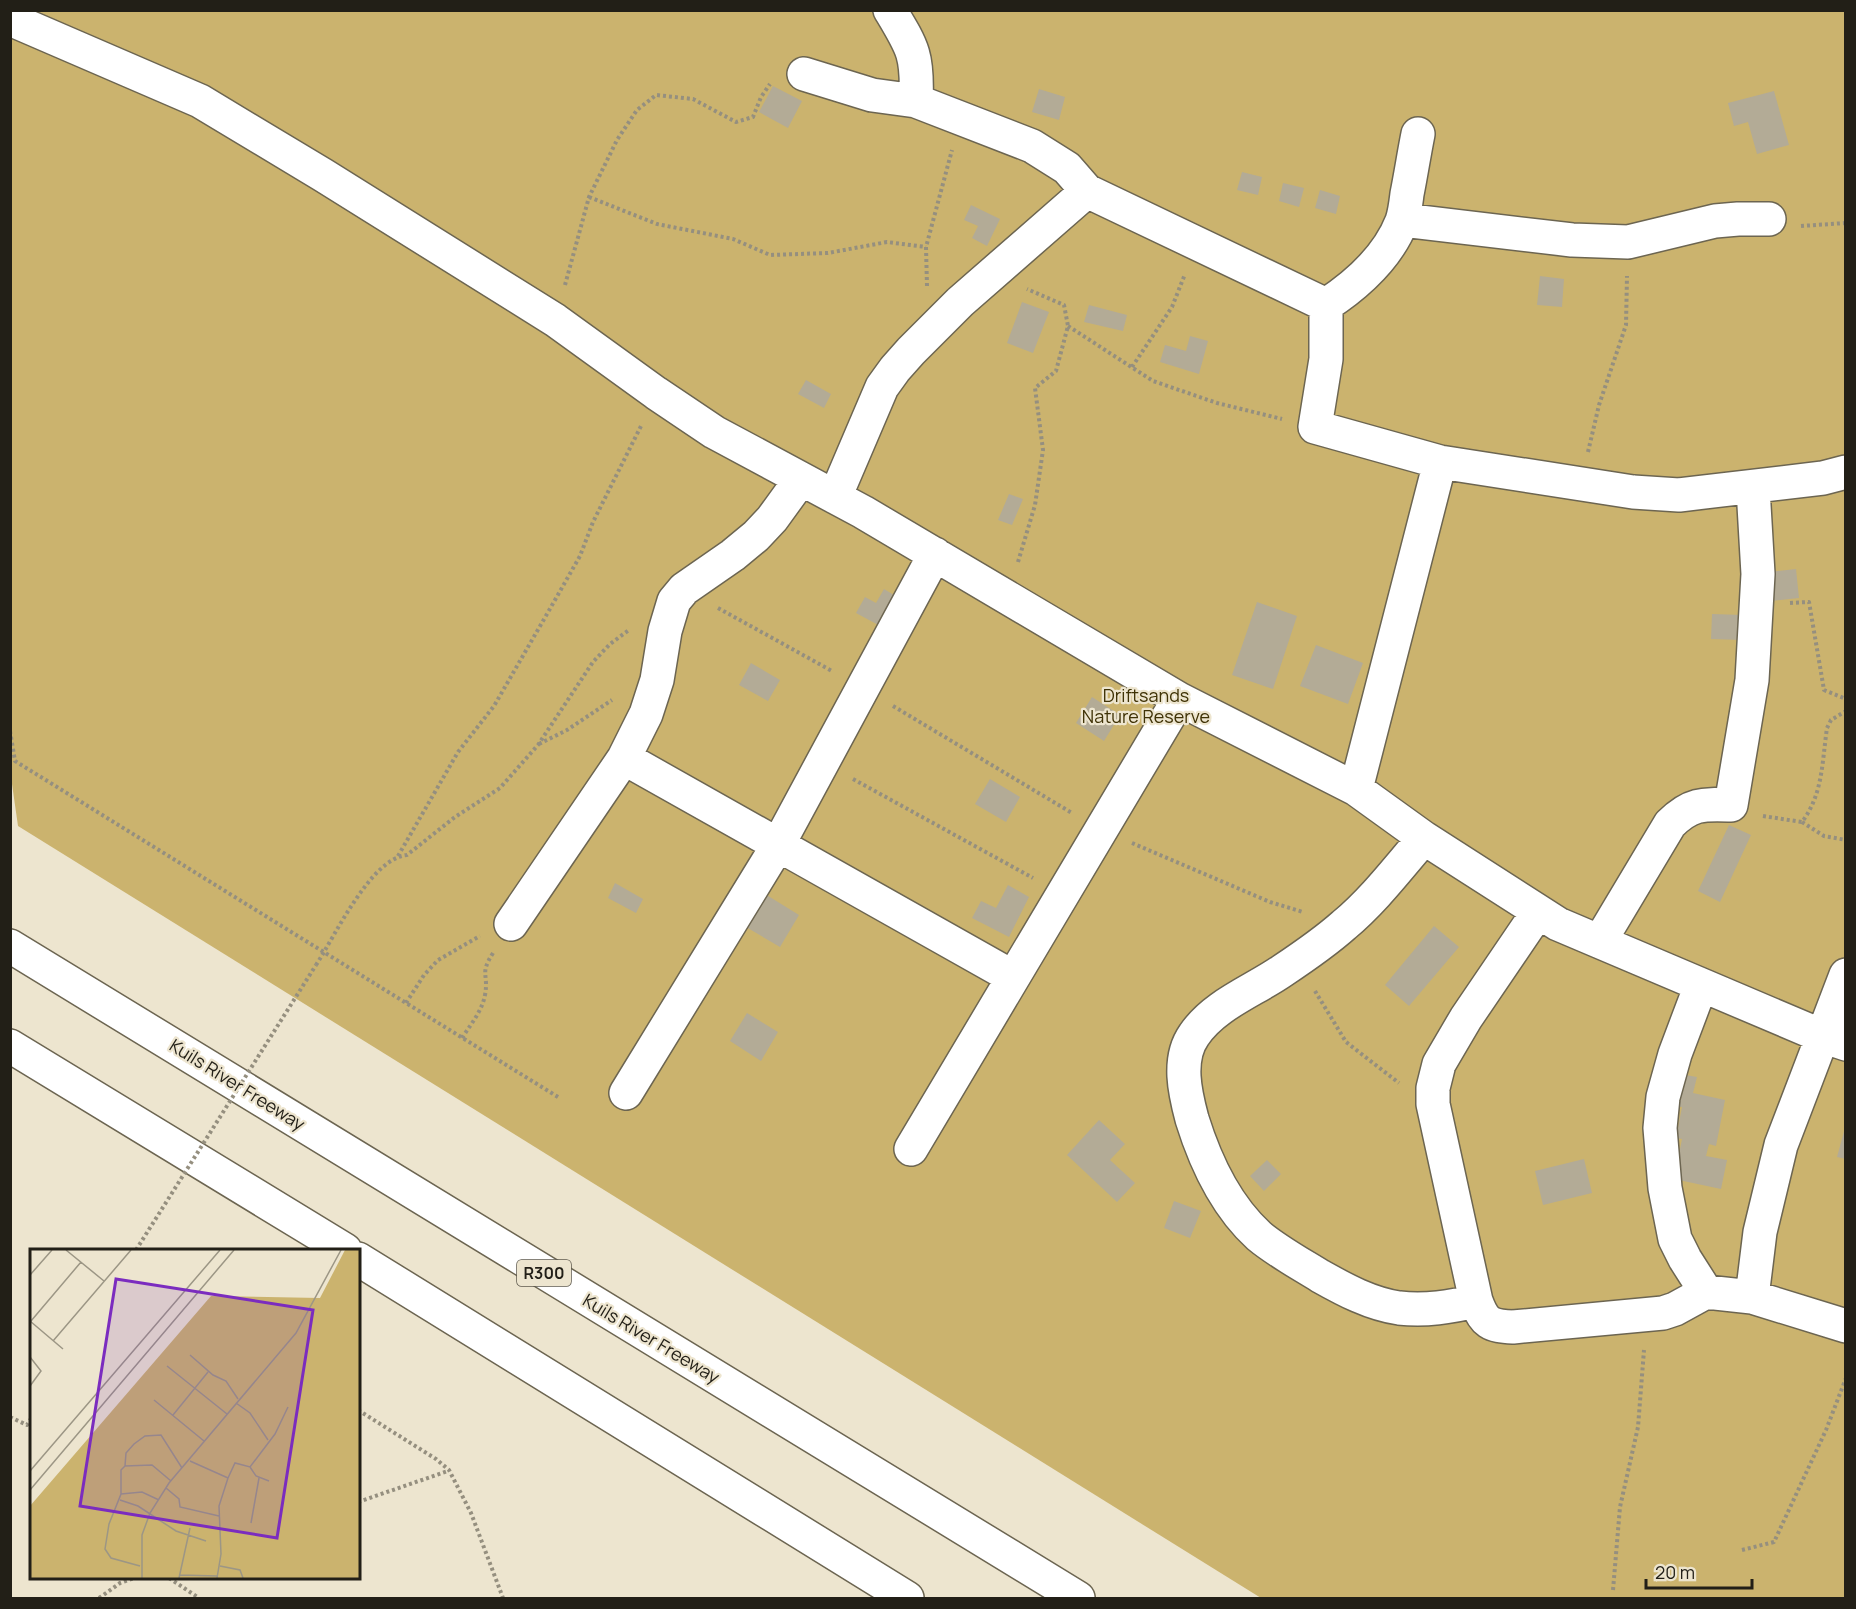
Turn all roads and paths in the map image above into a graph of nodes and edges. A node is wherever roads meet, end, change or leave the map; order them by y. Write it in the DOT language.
graph roads {
  1 [pos="890,10"];
  2 [pos="10,19"];
  3 [pos="804,74"];
  4 [pos="916,101"];
  5 [pos="961,119"];
  6 [pos="1418,134"];
  7 [pos="1087,191"];
  8 [pos="589,197"];
  9 [pos="1403,219"];
  10 [pos="1769,219"];
  11 [pos="1845,223"];
  12 [pos="1628,242"];
  13 [pos="1197,244"];
  14 [pos="926,247"];
  15 [pos="993,273"];
  16 [pos="1326,305"];
  17 [pos="555,320"];
  18 [pos="1068,326"];
  19 [pos="927,335"];
  20 [pos="1132,367"];
  21 [pos="656,393"];
  22 [pos="1315,426"];
  23 [pos="1440,462"];
  24 [pos="1845,472"];
  25 [pos="801,479"];
  26 [pos="1581,483"];
  27 [pos="1754,488"];
  28 [pos="834,497"];
  29 [pos="935,554"];
  30 [pos="679,595"];
  31 [pos="1008,598"];
  32 [pos="1756,604"];
  33 [pos="657,680"];
  34 [pos="863,688"];
  35 [pos="1179,699"];
  36 [pos="1845,699"];
  37 [pos="1845,711"];
  38 [pos="10,731"];
  39 [pos="538,745"];
  40 [pos="624,758"];
  41 [pos="13,760"];
  42 [pos="823,762"];
  43 [pos="1356,789"];
  44 [pos="1731,805"];
  45 [pos="1802,822"];
  46 [pos="1101,830"];
  47 [pos="1424,838"];
  48 [pos="1845,840"];
  49 [pos="778,845"];
  50 [pos="398,856"];
  51 [pos="1063,894"];
  52 [pos="1296,910"];
  53 [pos="1538,912"];
  54 [pos="511,924"];
  55 [pos="1344,925"];
  56 [pos="1600,942"];
  57 [pos="10,946"];
  58 [pos="324,952"];
  59 [pos="1296,960"];
  60 [pos="1845,975"];
  61 [pos="1013,977"];
  62 [pos="1701,985"];
  63 [pos="406,1003"];
  64 [pos="462,1038"];
  65 [pos="1834,1040"];
  66 [pos="10,1046"];
  67 [pos="626,1093"];
  68 [pos="558,1097"];
  69 [pos="1433,1104"];
  70 [pos="911,1149"];
  71 [pos="137,1249"];
  72 [pos="342,1249"];
  73 [pos="360,1260"];
  74 [pos="1706,1292"];
  75 [pos="1752,1297"];
  76 [pos="1476,1301"];
  77 [pos="1637,1317"];
  78 [pos="1845,1326"];
  79 [pos="1845,1378"];
  80 [pos="360,1411"];
  81 [pos="10,1417"];
  82 [pos="30,1420"];
  83 [pos="27,1425"];
  84 [pos="30,1427"];
  85 [pos="449,1470"];
  86 [pos="360,1501"];
  87 [pos="1742,1550"];
  88 [pos="131,1579"];
  89 [pos="170,1579"];
  90 [pos="1613,1590"];
  91 [pos="99,1599"];
  92 [pos="199,1599"];
  93 [pos="503,1599"];
  94 [pos="907,1599"];
  95 [pos="1078,1599"];
  1 -- 4 [label="main road"];
  2 -- 17 [label="main road"];
  3 -- 4 [label="main road"];
  3 -- 8 [label="path"];
  4 -- 5 [label="main road"];
  5 -- 7 [label="main road"];
  5 -- 14 [label="path"];
  6 -- 9 [label="main road"];
  7 -- 13 [label="main road"];
  7 -- 15 [label="main road"];
  8 -- 14 [label="path"];
  8 -- 17 [label="path"];
  9 -- 12 [label="main road"];
  9 -- 16 [label="main road"];
  10 -- 11 [label="path"];
  10 -- 12 [label="main road"];
  12 -- 26 [label="path"];
  13 -- 16 [label="main road"];
  13 -- 20 [label="path"];
  14 -- 19 [label="path"];
  15 -- 18 [label="path"];
  15 -- 19 [label="main road"];
  16 -- 22 [label="main road"];
  17 -- 21 [label="main road"];
  18 -- 20 [label="path"];
  18 -- 31 [label="path"];
  19 -- 28 [label="main road"];
  20 -- 22 [label="path"];
  21 -- 25 [label="main road"];
  21 -- 50 [label="path"];
  22 -- 23 [label="main road"];
  23 -- 26 [label="main road"];
  23 -- 43 [label="main road"];
  24 -- 27 [label="main road"];
  25 -- 28 [label="main road"];
  25 -- 30 [label="main road"];
  26 -- 27 [label="main road"];
  27 -- 32 [label="main road"];
  28 -- 29 [label="main road"];
  29 -- 31 [label="main road"];
  29 -- 34 [label="main road"];
  30 -- 33 [label="main road"];
  30 -- 34 [label="path"];
  30 -- 39 [label="path"];
  31 -- 35 [label="main road"];
  32 -- 36 [label="path"];
  32 -- 44 [label="main road"];
  33 -- 39 [label="path"];
  33 -- 40 [label="main road"];
  34 -- 42 [label="main road"];
  34 -- 46 [label="path"];
  35 -- 43 [label="main road"];
  35 -- 46 [label="main road"];
  37 -- 45 [label="path"];
  38 -- 41 [label="path"];
  39 -- 50 [label="path"];
  40 -- 49 [label="main road"];
  40 -- 54 [label="main road"];
  41 -- 58 [label="path"];
  42 -- 49 [label="main road"];
  42 -- 51 [label="path"];
  43 -- 47 [label="main road"];
  44 -- 45 [label="path"];
  44 -- 56 [label="main road"];
  45 -- 48 [label="path"];
  46 -- 51 [label="main road"];
  46 -- 52 [label="path"];
  47 -- 53 [label="main road"];
  47 -- 55 [label="main road"];
  49 -- 61 [label="main road"];
  49 -- 67 [label="main road"];
  50 -- 58 [label="path"];
  51 -- 61 [label="main road"];
  52 -- 55 [label="path"];
  52 -- 59 [label="path"];
  53 -- 56 [label="main road"];
  53 -- 69 [label="main road"];
  54 -- 63 [label="path"];
  54 -- 64 [label="path"];
  55 -- 59 [label="main road"];
  56 -- 62 [label="main road"];
  57 -- 95 [label="main road, Kuils River Freeway / R300"];
  58 -- 63 [label="path"];
  58 -- 71 [label="path, bridge"];
  59 -- 69 [label="path"];
  59 -- 76 [label="main road"];
  60 -- 65 [label="main road"];
  61 -- 70 [label="main road"];
  62 -- 65 [label="main road"];
  62 -- 74 [label="main road"];
  63 -- 64 [label="path"];
  64 -- 68 [label="path"];
  65 -- 75 [label="main road"];
  66 -- 72 [label="main road"];
  69 -- 76 [label="main road"];
  73 -- 94 [label="main road"];
  74 -- 75 [label="main road"];
  74 -- 77 [label="main road"];
  75 -- 78 [label="main road"];
  76 -- 77 [label="main road"];
  77 -- 90 [label="path"];
  79 -- 87 [label="path"];
  80 -- 85 [label="path"];
  81 -- 83 [label="path"];
  82 -- 83 [label="path"];
  83 -- 84 [label="path"];
  85 -- 86 [label="path"];
  85 -- 93 [label="path"];
  88 -- 91 [label="path"];
  89 -- 92 [label="path"];
}
